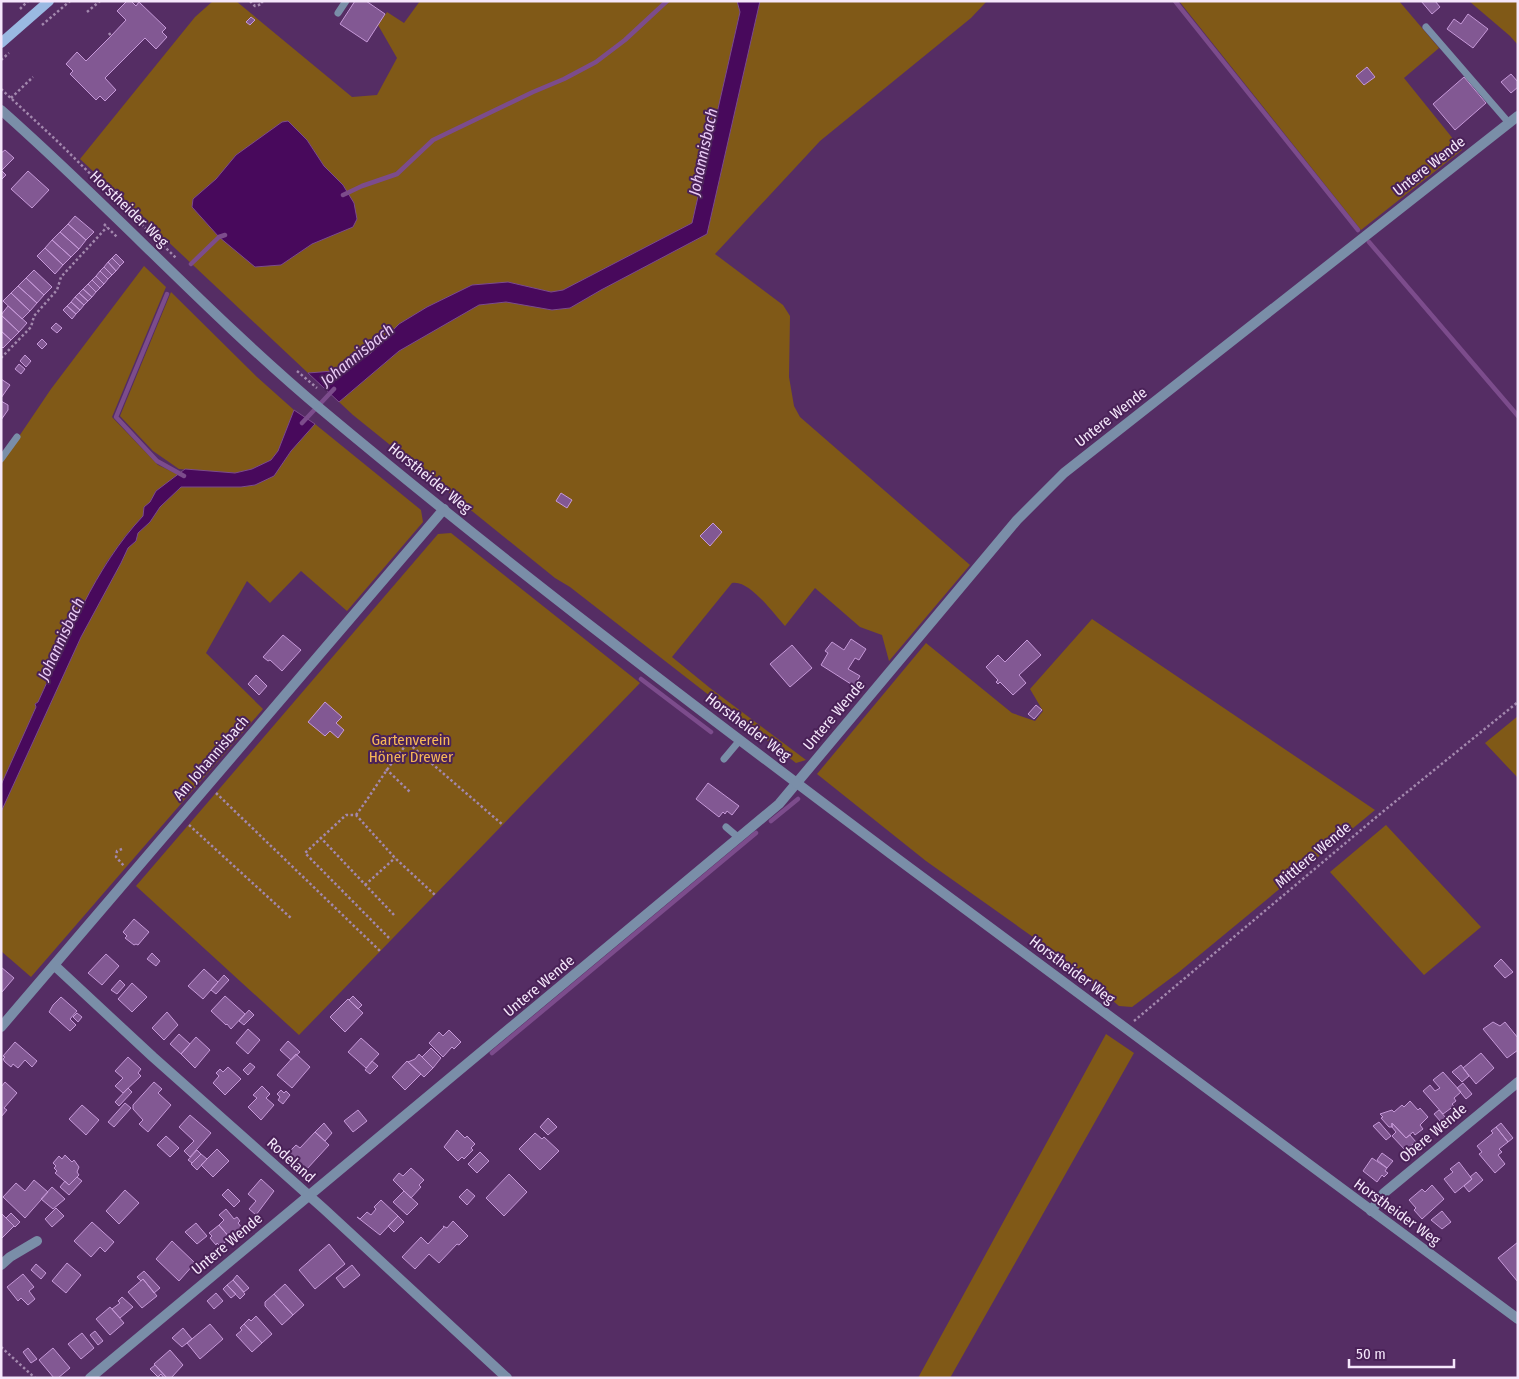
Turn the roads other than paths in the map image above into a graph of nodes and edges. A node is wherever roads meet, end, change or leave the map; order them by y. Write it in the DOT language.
graph roads {
  1 [pos="49,1"];
  2 [pos="346,1"];
  3 [pos="338,13"];
  4 [pos="1426,27"];
  5 [pos="1,43"];
  6 [pos="1,110"];
  7 [pos="1518,116"];
  8 [pos="1509,123"];
  9 [pos="16,437"];
  10 [pos="1,459"];
  11 [pos="444,509"];
  12 [pos="740,740"];
  13 [pos="724,759"];
  14 [pos="797,783"];
  15 [pos="726,827"];
  16 [pos="739,838"];
  17 [pos="54,965"];
  18 [pos="1,1027"];
  19 [pos="1518,1082"];
  20 [pos="308,1196"];
  21 [pos="1371,1211"];
  22 [pos="37,1241"];
  23 [pos="1,1264"];
  24 [pos="1518,1319"];
  25 [pos="90,1378"];
  26 [pos="507,1378"];
  1 -- 5 [label="main road"];
  2 -- 3 [label="lane"];
  4 -- 8 [label="lane"];
  6 -- 11 [label="street, Horstheider Weg"];
  7 -- 8 [label="street, Untere Wende"];
  8 -- 14 [label="street, Untere Wende"];
  9 -- 10 [label="lane"];
  11 -- 12 [label="street, Horstheider Weg"];
  11 -- 17 [label="street, Am Johannisbach"];
  12 -- 13 [label="lane"];
  12 -- 14 [label="street, Horstheider Weg"];
  14 -- 16 [label="street, Untere Wende"];
  14 -- 21 [label="street, Horstheider Weg"];
  15 -- 16 [label="lane"];
  16 -- 20 [label="street, Untere Wende"];
  17 -- 18 [label="street, Am Johannisbach"];
  17 -- 20 [label="street, Rodeland"];
  19 -- 21 [label="street, Obere Wende"];
  20 -- 25 [label="street, Untere Wende"];
  20 -- 26 [label="street, Rodeland"];
  21 -- 24 [label="street, Horstheider Weg"];
  22 -- 23 [label="street"];
}
